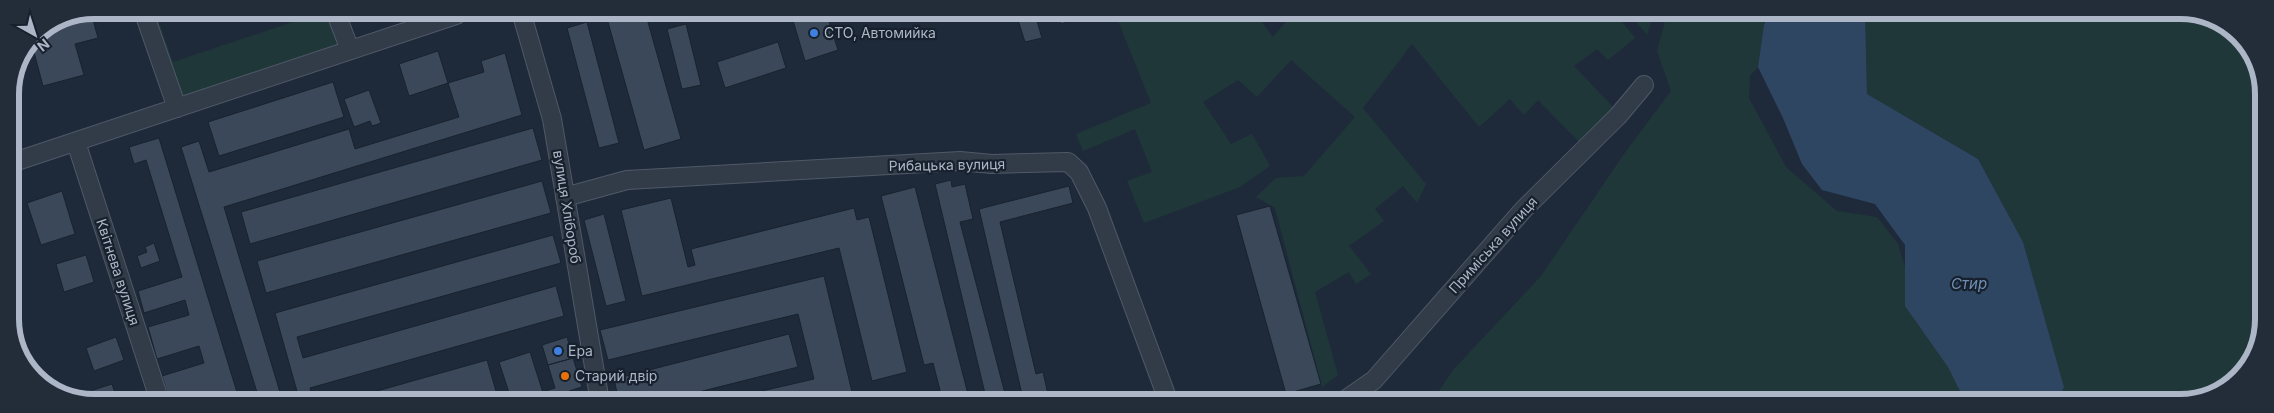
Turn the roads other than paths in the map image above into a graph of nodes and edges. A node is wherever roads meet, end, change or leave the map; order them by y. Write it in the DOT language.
graph roads {
  1 [pos="146,19"];
  2 [pos="338,19"];
  3 [pos="444,19"];
  4 [pos="523,19"];
  5 [pos="350,50"];
  6 [pos="1644,85"];
  7 [pos="177,108"];
  8 [pos="76,142"];
  9 [pos="19,160"];
  10 [pos="565,197"];
  11 [pos="157,394"];
  12 [pos="599,394"];
  13 [pos="1166,394"];
  14 [pos="1354,394"];
  1 -- 7 [label="street"];
  2 -- 5 [label="street"];
  3 -- 5 [label="street"];
  4 -- 10 [label="street, вулиця Хлібороб"];
  5 -- 7 [label="street"];
  6 -- 14 [label="street, Приміська вулиця"];
  7 -- 8 [label="street"];
  8 -- 9 [label="street"];
  8 -- 11 [label="street, Квітнева вулиця"];
  10 -- 12 [label="street, вулиця Хлібороб"];
  10 -- 13 [label="street, Рибацька вулиця"];
}
